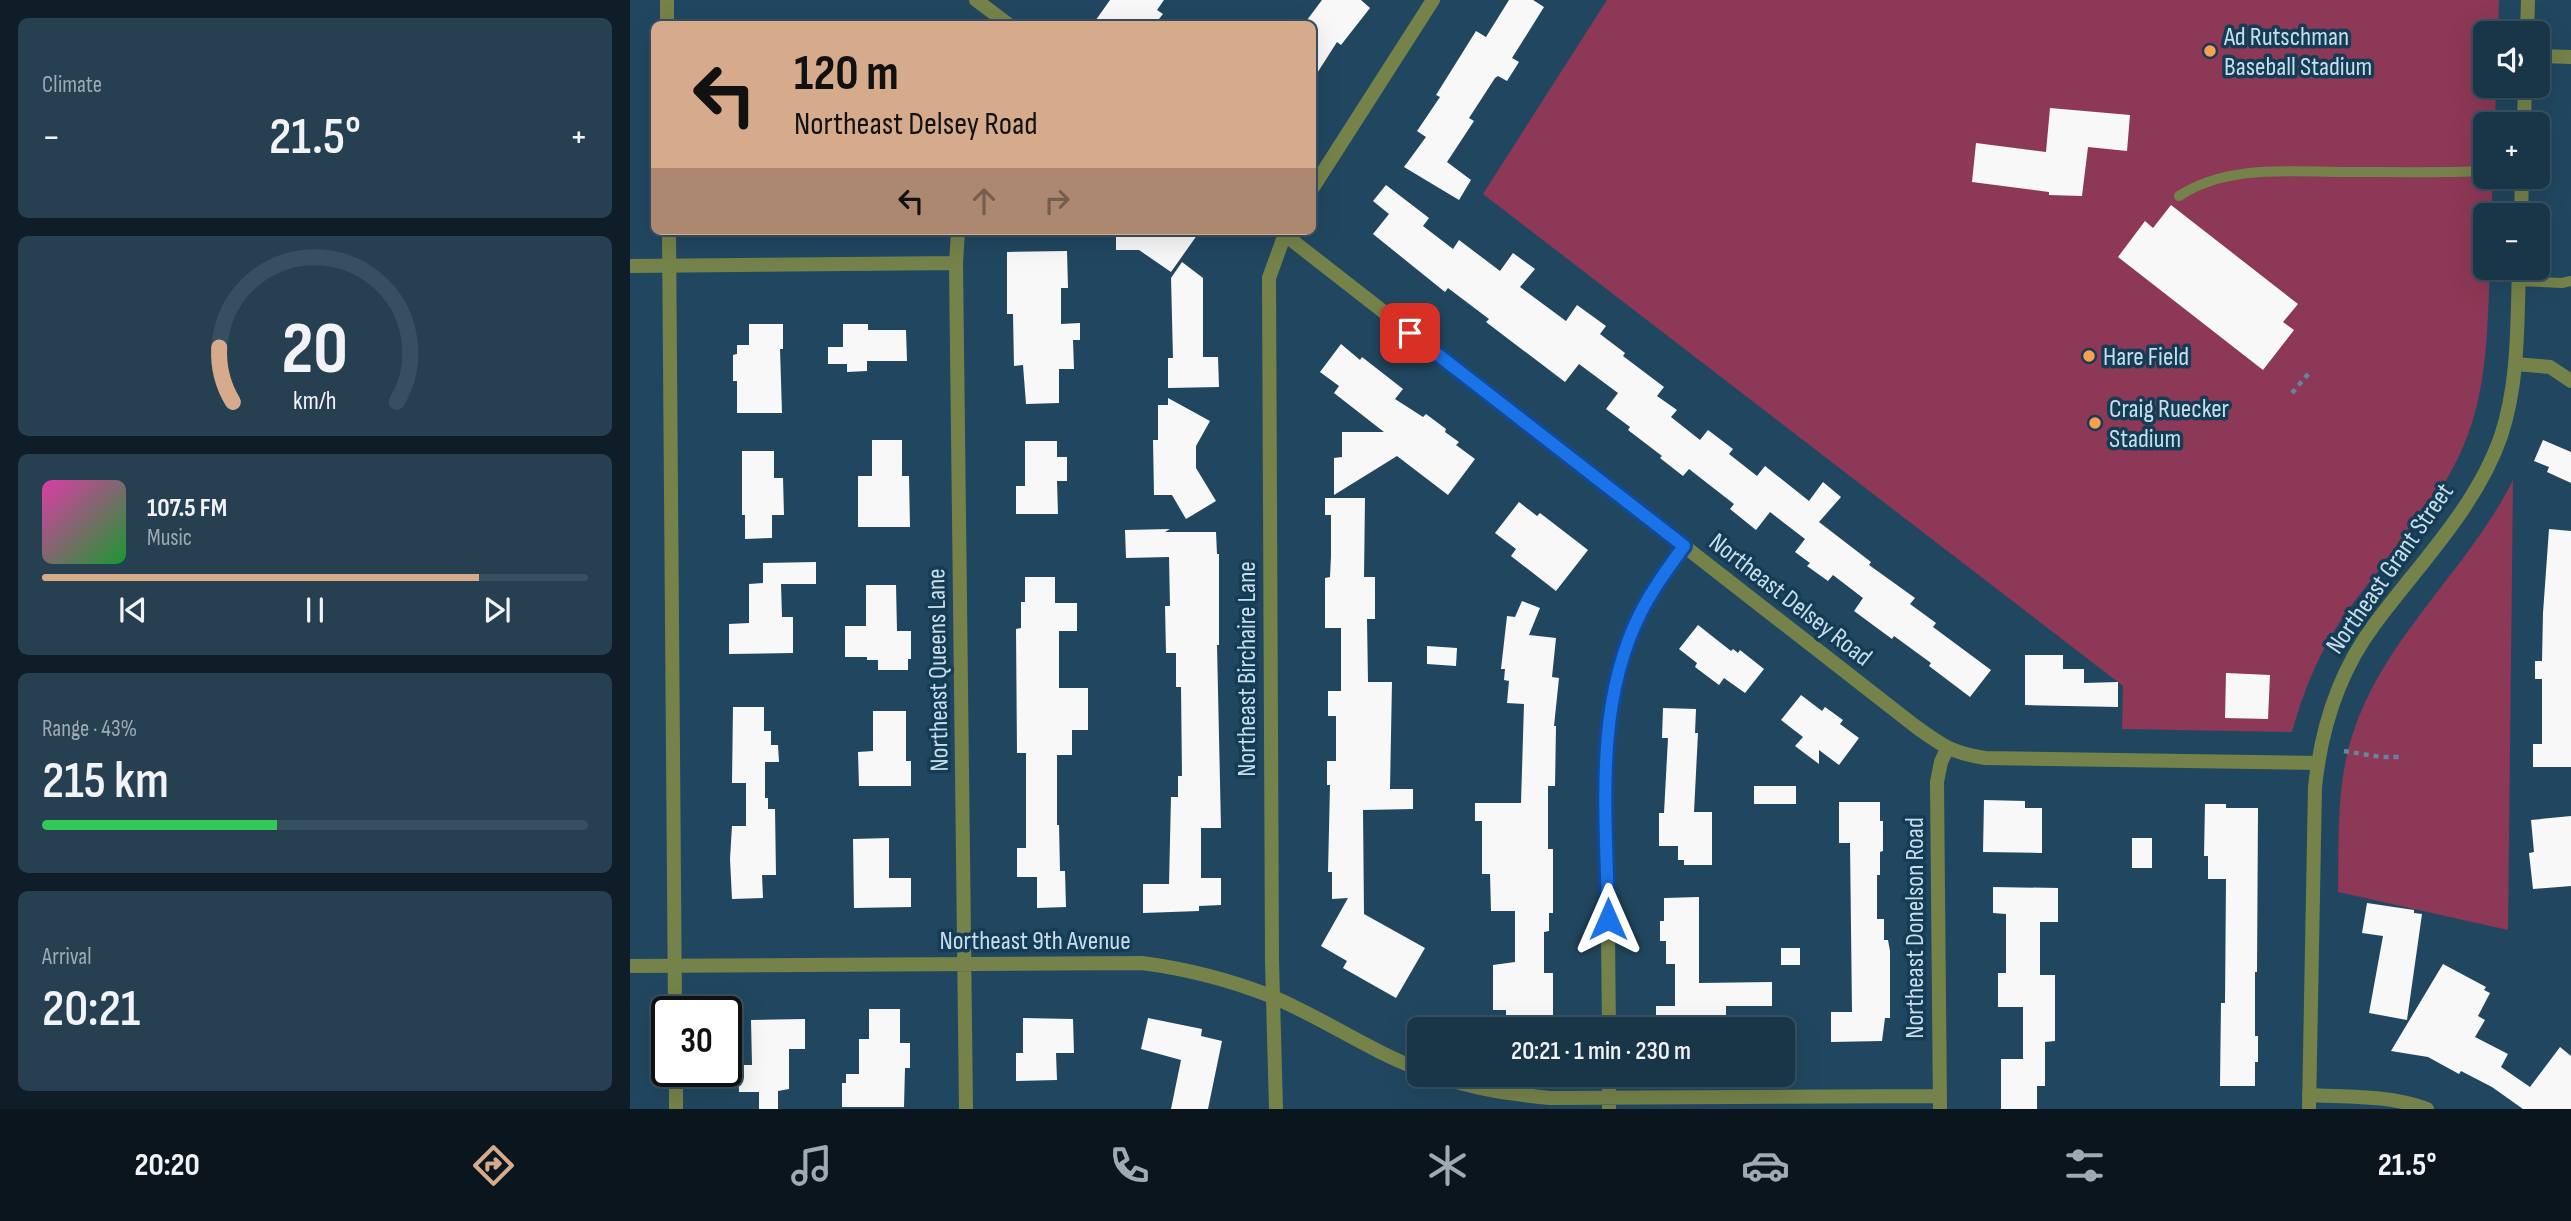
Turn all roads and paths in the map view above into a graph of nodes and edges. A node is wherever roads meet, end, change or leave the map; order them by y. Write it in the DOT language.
graph roads {
  1 [pos="667,0"];
  2 [pos="976,0"];
  3 [pos="1433,0"];
  4 [pos="2528,0"];
  5 [pos="667,21"];
  6 [pos="1004,21"];
  7 [pos="2527,21"];
  8 [pos="2550,56"];
  9 [pos="2571,57"];
  10 [pos="2473,171"];
  11 [pos="1316,183"];
  12 [pos="2179,196"];
  13 [pos="669,235"];
  14 [pos="958,235"];
  15 [pos="1282,235"];
  16 [pos="1287,235"];
  17 [pos="956,263"];
  18 [pos="669,265"];
  19 [pos="630,266"];
  20 [pos="2519,280"];
  21 [pos="2548,280"];
  22 [pos="2571,281"];
  23 [pos="2515,364"];
  24 [pos="2309,373"];
  25 [pos="2571,381"];
  26 [pos="2292,393"];
  27 [pos="1684,546"];
  28 [pos="1947,749"];
  29 [pos="2344,751"];
  30 [pos="2403,757"];
  31 [pos="2318,762"];
  32 [pos="966,965"];
  33 [pos="630,966"];
  34 [pos="675,966"];
  35 [pos="675,996"];
  36 [pos="1274,998"];
  37 [pos="1609,1017"];
  38 [pos="1407,1065"];
  39 [pos="676,1087"];
  40 [pos="1476,1087"];
  41 [pos="1940,1102"];
  42 [pos="2309,1102"];
  43 [pos="1609,1103"];
  44 [pos="676,1109"];
  45 [pos="966,1109"];
  46 [pos="1276,1109"];
  47 [pos="2427,1109"];
  1 -- 5 [label="street"];
  2 -- 6 [label="street"];
  3 -- 11 [label="street"];
  4 -- 7 [label="street"];
  8 -- 9 [label="street"];
  10 -- 12 [label="lane"];
  13 -- 18 [label="street"];
  14 -- 17 [label="street, Northeast Queens Lane"];
  15 -- 36 [label="street, Northeast Birchaire Lane"];
  16 -- 27 [label="street, Northeast Delsey Road"];
  17 -- 18 [label="street"];
  17 -- 32 [label="street, Northeast Queens Lane"];
  18 -- 19 [label="street"];
  18 -- 34 [label="street"];
  20 -- 23 [label="street, Northeast Grant Street"];
  21 -- 22 [label="lane"];
  23 -- 25 [label="street"];
  23 -- 31 [label="street, Northeast Grant Street"];
  24 -- 26 [label="path"];
  27 -- 28 [label="street, Northeast Delsey Road"];
  27 -- 37 [label="street"];
  28 -- 31 [label="street, Northeast Delsey Road"];
  28 -- 41 [label="street, Northeast Donelson Road"];
  29 -- 30 [label="path"];
  31 -- 42 [label="street, Northeast Grant Street"];
  32 -- 34 [label="street, Northeast 9th Avenue"];
  32 -- 36 [label="street, Northeast 9th Avenue"];
  32 -- 45 [label="street, Northeast Queens Lane"];
  33 -- 34 [label="street, Northeast 9th Avenue"];
  34 -- 35 [label="street"];
  36 -- 38 [label="street, Northeast 9th Avenue"];
  36 -- 46 [label="street, Northeast Birchaire Lane"];
  39 -- 44 [label="street"];
  40 -- 43 [label="street"];
  41 -- 43 [label="street"];
  42 -- 47 [label="street"];
}
